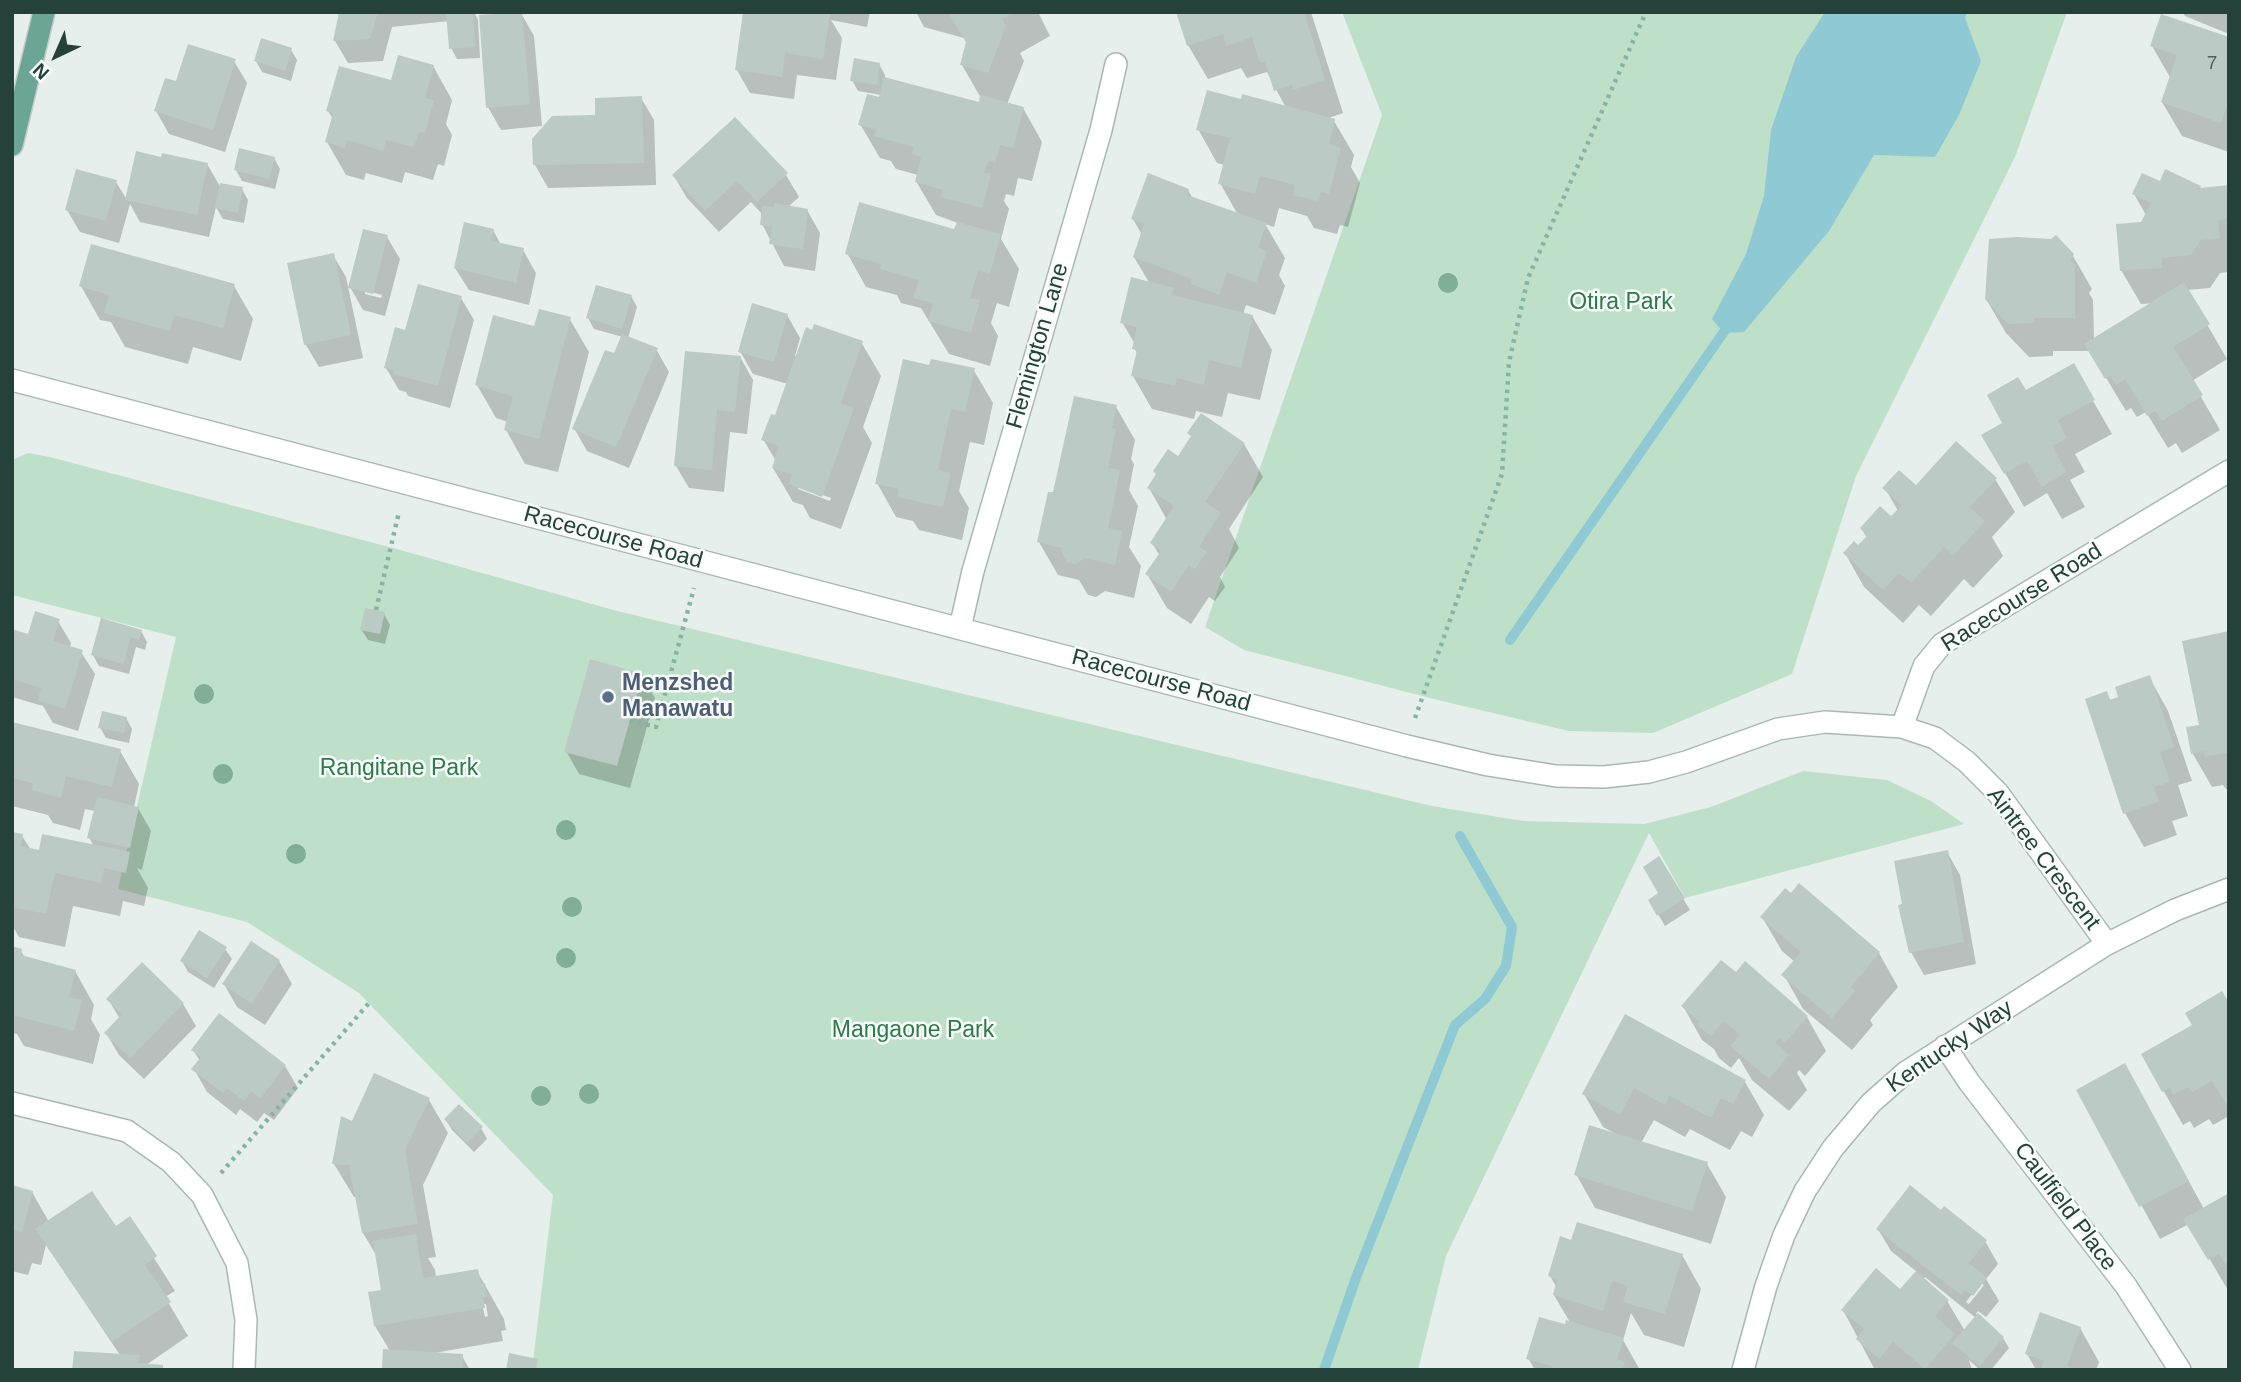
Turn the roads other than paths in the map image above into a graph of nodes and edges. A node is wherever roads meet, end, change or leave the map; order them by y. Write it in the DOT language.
graph roads {
  1 [pos="44,12"];
  2 [pos="1116,64"];
  3 [pos="12,145"];
  4 [pos="12,380"];
  5 [pos="2229,471"];
  6 [pos="960,628"];
  7 [pos="1902,727"];
  8 [pos="2229,889"];
  9 [pos="2107,944"];
  10 [pos="1945,1046"];
  11 [pos="12,1103"];
  12 [pos="244,1370"];
  13 [pos="1743,1370"];
  14 [pos="2180,1370"];
  1 -- 3 [label="main road"];
  2 -- 6 [label="street, Flemington Lane"];
  4 -- 6 [label="street, Racecourse Road"];
  5 -- 7 [label="street, Racecourse Road"];
  6 -- 7 [label="street, Racecourse Road"];
  7 -- 9 [label="street, Aintree Crescent"];
  8 -- 9 [label="street, Aintree Crescent"];
  9 -- 10 [label="street, Kentucky Way"];
  10 -- 13 [label="street, Kentucky Way"];
  10 -- 14 [label="street, Caulfield Place"];
  11 -- 12 [label="street"];
}
